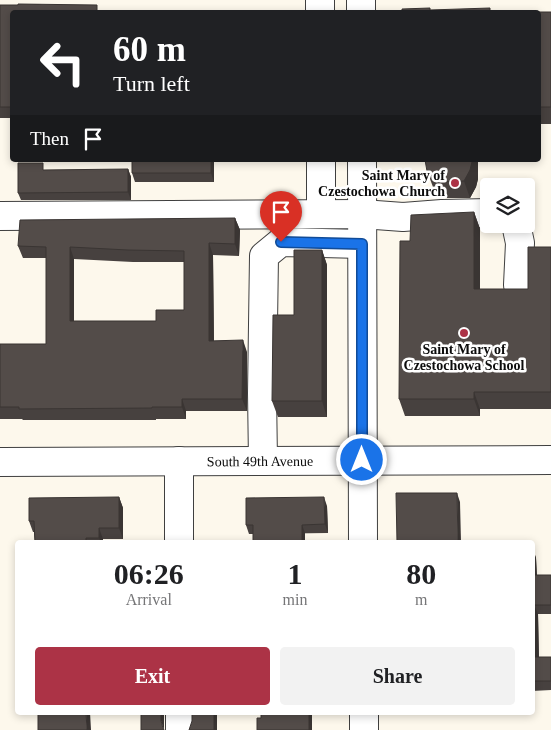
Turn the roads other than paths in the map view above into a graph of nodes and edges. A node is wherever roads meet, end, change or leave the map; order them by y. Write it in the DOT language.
graph roads {
  1 [pos="320,162"];
  2 [pos="362,162"];
  3 [pos="480,213"];
  4 [pos="321,214"];
  5 [pos="362,214"];
  6 [pos="0,216"];
  7 [pos="518,233"];
  8 [pos="362,244"];
  9 [pos="518,285"];
  10 [pos="362,460"];
  11 [pos="551,460"];
  12 [pos="179,461"];
  13 [pos="263,461"];
  14 [pos="0,462"];
  15 [pos="179,540"];
  16 [pos="362,540"];
  17 [pos="180,715"];
  18 [pos="364,715"];
  19 [pos="180,730"];
  20 [pos="364,730"];
  1 -- 4 [label="street"];
  2 -- 5 [label="street"];
  3 -- 5 [label="street"];
  4 -- 5 [label="street"];
  4 -- 6 [label="street"];
  5 -- 8 [label="street"];
  7 -- 9 [label="street"];
  8 -- 10 [label="street"];
  8 -- 13 [label="street"];
  10 -- 11 [label="street, South 49th Avenue"];
  10 -- 13 [label="street, South 49th Avenue"];
  10 -- 16 [label="street"];
  12 -- 13 [label="street, South 49th Avenue"];
  12 -- 14 [label="street, South 49th Avenue"];
  12 -- 15 [label="street"];
  17 -- 19 [label="street"];
  18 -- 20 [label="street"];
}
